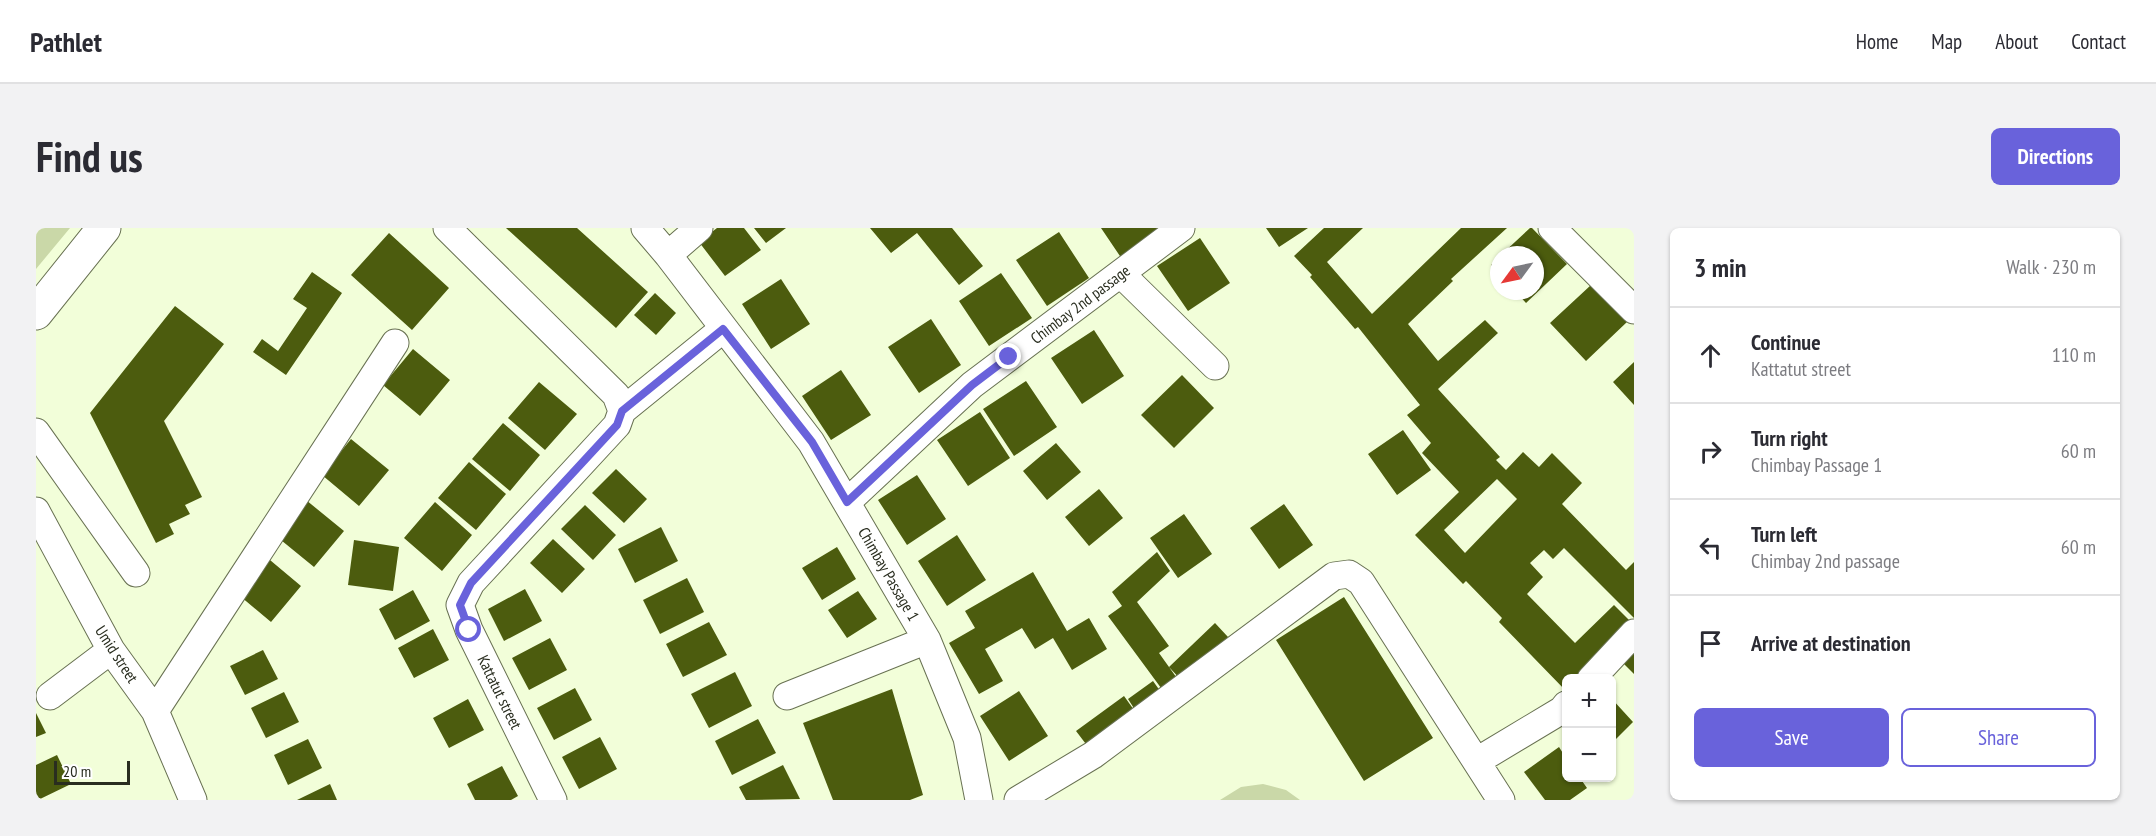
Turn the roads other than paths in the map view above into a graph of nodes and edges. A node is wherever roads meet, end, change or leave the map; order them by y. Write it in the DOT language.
graph roads {
  1 [pos="104,228"];
  2 [pos="447,228"];
  3 [pos="645,228"];
  4 [pos="699,228"];
  5 [pos="1181,228"];
  6 [pos="1552,228"];
  7 [pos="668,255"];
  8 [pos="1121,274"];
  9 [pos="1634,310"];
  10 [pos="36,313"];
  11 [pos="723,329"];
  12 [pos="395,343"];
  13 [pos="1215,366"];
  14 [pos="622,411"];
  15 [pos="36,432"];
  16 [pos="847,502"];
  17 [pos="36,511"];
  18 [pos="136,573"];
  19 [pos="1634,633"];
  20 [pos="927,640"];
  21 [pos="111,650"];
  22 [pos="1595,674"];
  23 [pos="50,696"];
  24 [pos="787,696"];
  25 [pos="1562,710"];
  26 [pos="155,711"];
  27 [pos="1477,761"];
  28 [pos="192,800"];
  29 [pos="553,800"];
  30 [pos="979,800"];
  31 [pos="1018,800"];
  32 [pos="1501,800"];
  1 -- 10 [label="main road"];
  2 -- 14 [label="street"];
  3 -- 7 [label="street, Chimbay Passage 1"];
  4 -- 7 [label="street"];
  5 -- 8 [label="street, Chimbay 2nd passage"];
  6 -- 9 [label="street"];
  7 -- 11 [label="street, Chimbay Passage 1"];
  8 -- 13 [label="street"];
  8 -- 16 [label="street, Chimbay 2nd passage"];
  11 -- 14 [label="street, Kattatut street"];
  11 -- 16 [label="street, Chimbay Passage 1"];
  12 -- 26 [label="street"];
  14 -- 29 [label="street, Kattatut street"];
  15 -- 18 [label="street"];
  16 -- 20 [label="street, Chimbay Passage 1"];
  17 -- 21 [label="street, Umid street"];
  19 -- 22 [label="street"];
  20 -- 24 [label="street"];
  20 -- 30 [label="street, Chimbay Passage 1"];
  21 -- 23 [label="street"];
  21 -- 26 [label="street, Umid street"];
  25 -- 27 [label="street"];
  26 -- 28 [label="street, Umid street"];
  27 -- 31 [label="street"];
  27 -- 32 [label="street"];
}
